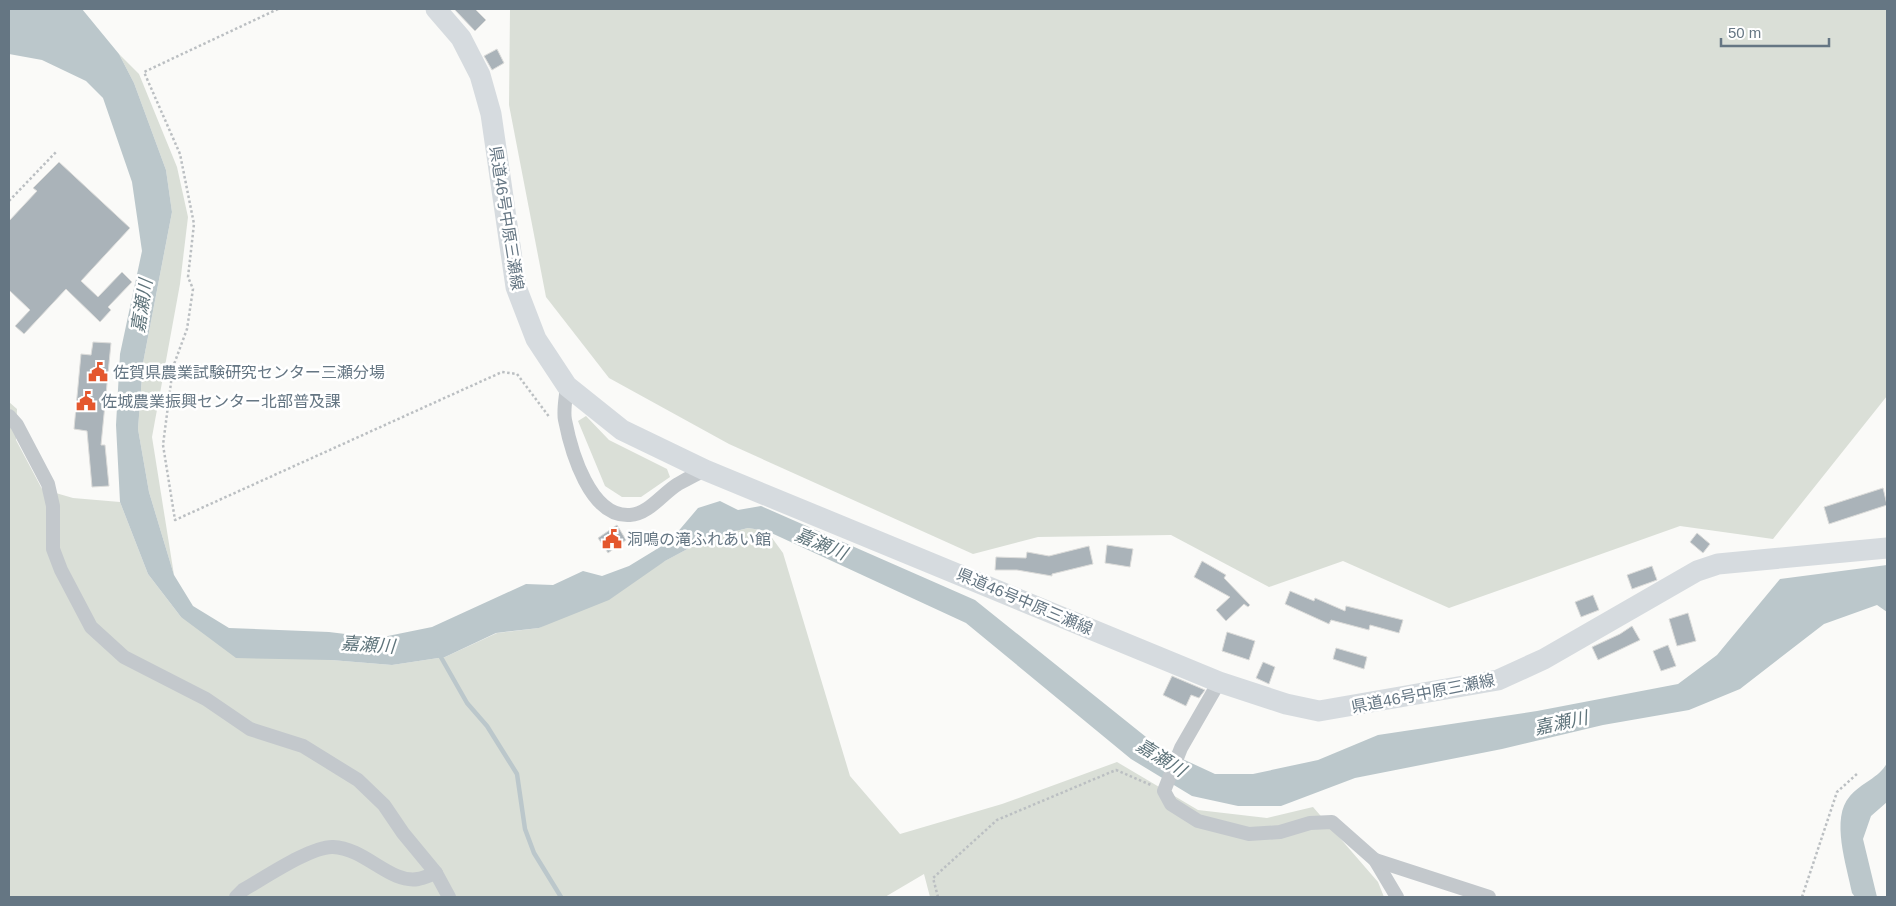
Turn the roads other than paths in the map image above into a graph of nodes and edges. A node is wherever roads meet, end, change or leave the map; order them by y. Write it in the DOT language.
graph roads {
  1 [pos="436,9"];
  2 [pos="567,386"];
  3 [pos="9,416"];
  4 [pos="705,470"];
  5 [pos="1887,548"];
  6 [pos="1219,682"];
  7 [pos="1375,860"];
  8 [pos="436,873"];
  9 [pos="236,897"];
  10 [pos="450,897"];
  11 [pos="1396,897"];
  12 [pos="1489,897"];
  1 -- 2 [label="main road, 県道46号中原三瀬線"];
  2 -- 4 [label="main road, 県道46号中原三瀬線"];
  2 -- 4 [label="street"];
  3 -- 8 [label="street"];
  4 -- 6 [label="main road, 県道46号中原三瀬線"];
  5 -- 6 [label="main road, 県道46号中原三瀬線"];
  6 -- 7 [label="street"];
  7 -- 11 [label="street"];
  7 -- 12 [label="street"];
  8 -- 9 [label="street"];
  8 -- 10 [label="street"];
}
